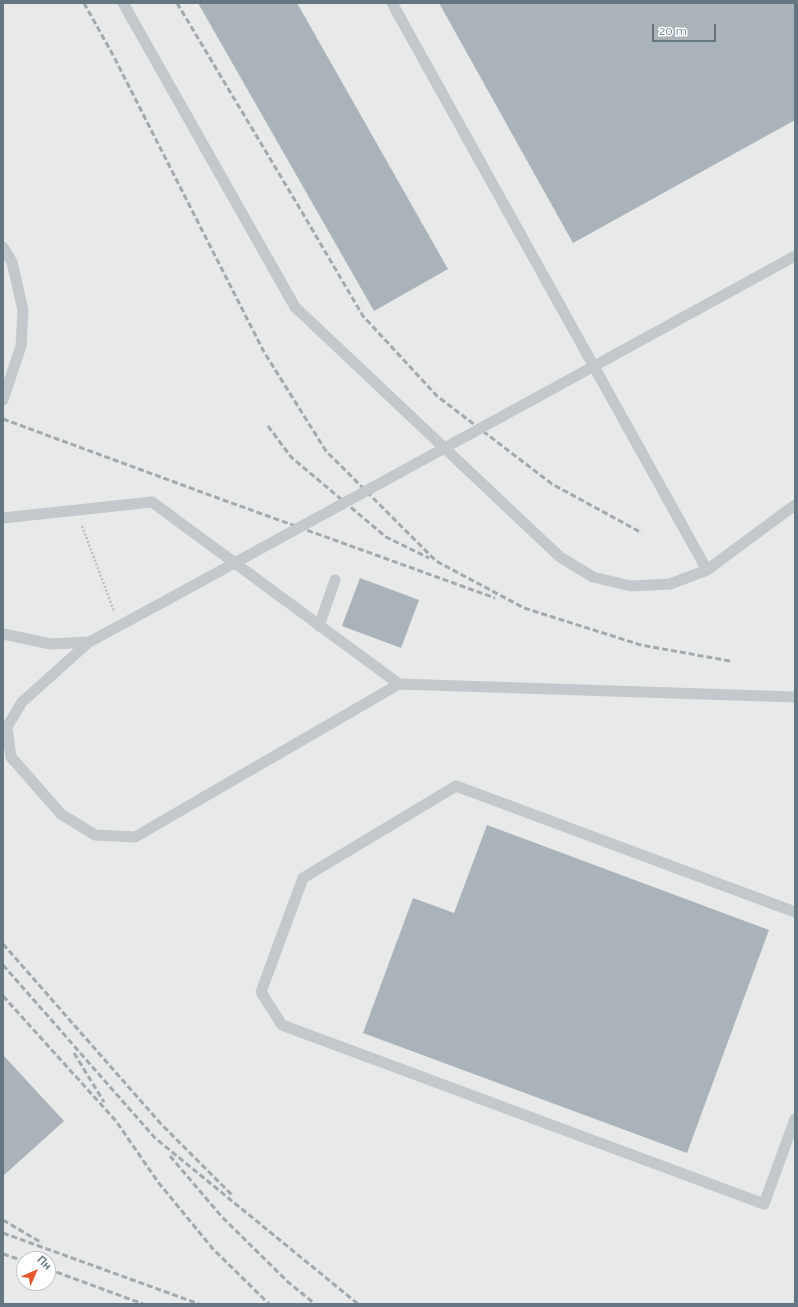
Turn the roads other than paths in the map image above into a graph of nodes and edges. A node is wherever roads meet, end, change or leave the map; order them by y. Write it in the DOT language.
graph roads {
  1 [pos="123,3"];
  2 [pos="392,3"];
  3 [pos="3,247"];
  4 [pos="795,256"];
  5 [pos="3,400"];
  6 [pos="795,505"];
  7 [pos="3,518"];
  8 [pos="707,570"];
  9 [pos="335,580"];
  10 [pos="319,626"];
  11 [pos="3,634"];
  12 [pos="89,642"];
  13 [pos="399,684"];
  14 [pos="795,697"];
  15 [pos="795,912"];
  16 [pos="795,1119"];
  1 -- 8 [label="lane"];
  2 -- 8 [label="lane"];
  3 -- 5 [label="lane"];
  4 -- 12 [label="lane, bridge"];
  6 -- 8 [label="lane"];
  7 -- 10 [label="lane"];
  9 -- 10 [label="lane"];
  10 -- 13 [label="lane"];
  11 -- 12 [label="lane"];
  12 -- 13 [label="lane"];
  13 -- 14 [label="lane"];
  15 -- 16 [label="lane"];
}
